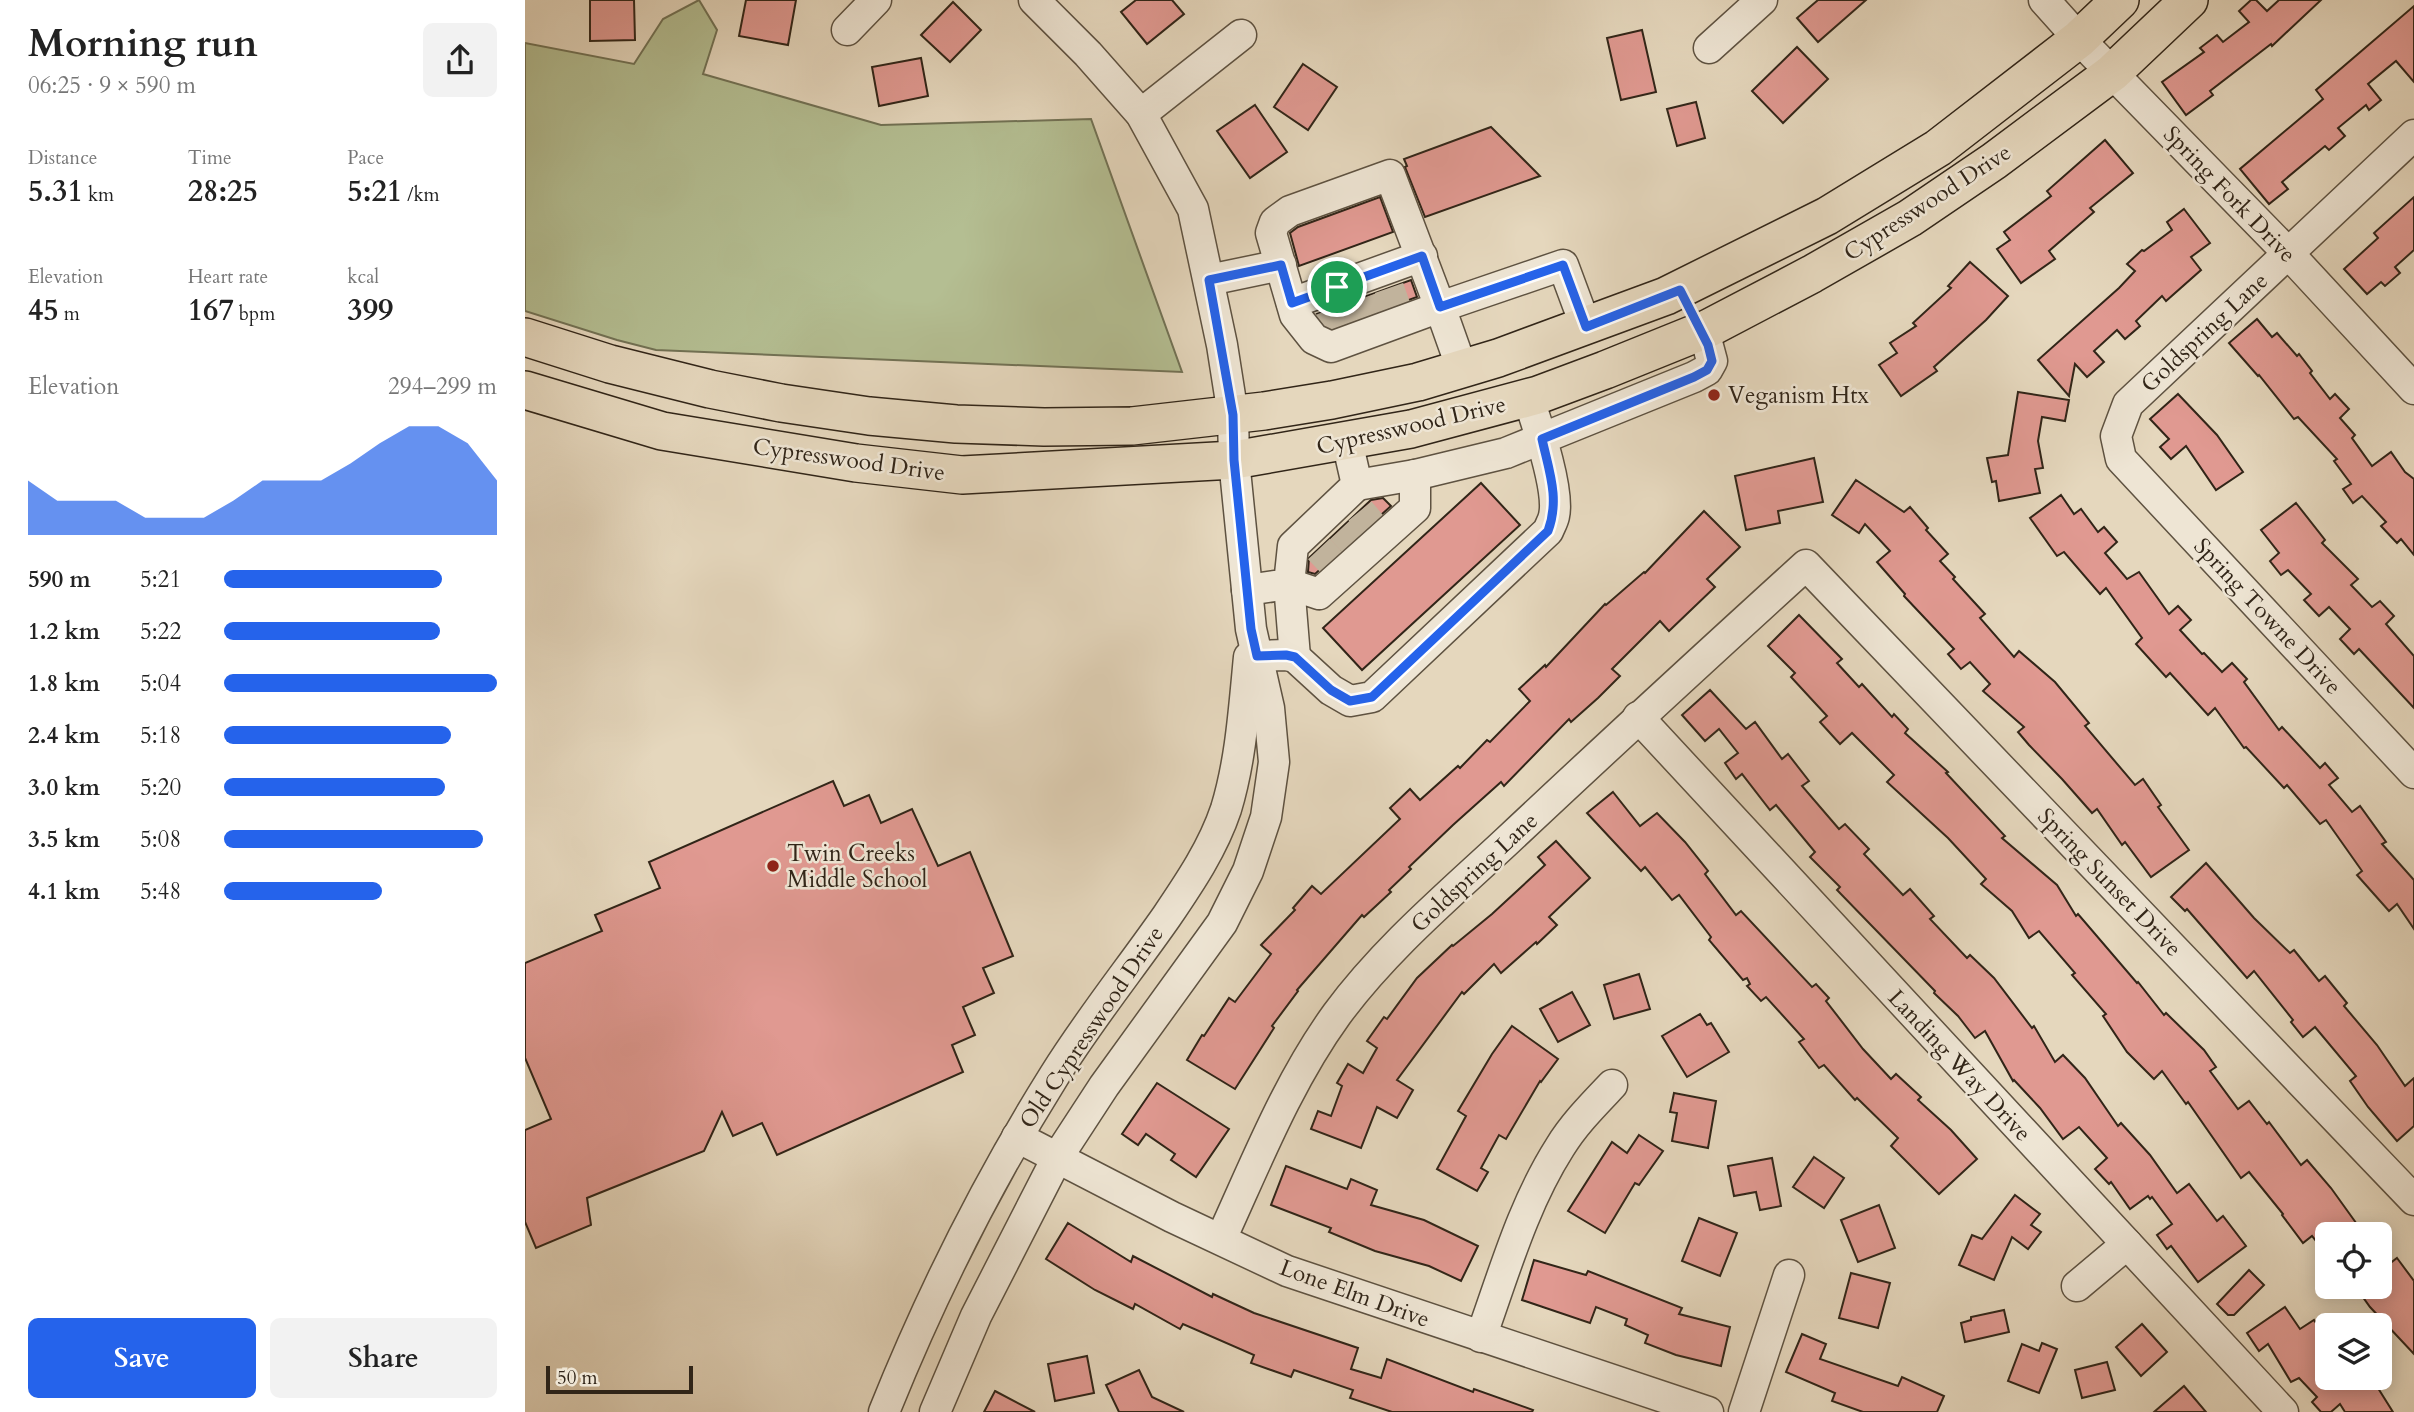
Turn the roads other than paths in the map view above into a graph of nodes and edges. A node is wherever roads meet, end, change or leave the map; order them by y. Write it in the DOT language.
graph roads {
  1 [pos="876,0"];
  2 [pos="1034,0"];
  3 [pos="1762,0"];
  4 [pos="2044,0"];
  5 [pos="2120,0"];
  6 [pos="2189,0"];
  7 [pos="847,30"];
  8 [pos="1241,36"];
  9 [pos="2078,39"];
  10 [pos="1709,48"];
  11 [pos="2112,72"];
  12 [pos="1141,114"];
  13 [pos="2414,135"];
  14 [pos="2288,253"];
  15 [pos="1281,265"];
  16 [pos="1209,280"];
  17 [pos="1680,290"];
  18 [pos="1371,303"];
  19 [pos="1586,327"];
  20 [pos="1701,331"];
  21 [pos="525,337"];
  22 [pos="1462,369"];
  23 [pos="2414,389"];
  24 [pos="525,390"];
  25 [pos="1528,397"];
  26 [pos="1233,415"];
  27 [pos="869,416"];
  28 [pos="1542,439"];
  29 [pos="1347,441"];
  30 [pos="2121,459"];
  31 [pos="1234,460"];
  32 [pos="856,463"];
  33 [pos="1415,475"];
  34 [pos="1347,532"];
  35 [pos="1806,565"];
  36 [pos="1289,584"];
  37 [pos="1247,590"];
  38 [pos="1254,642"];
  39 [pos="1295,657"];
  40 [pos="1638,717"];
  41 [pos="2414,774"];
  42 [pos="1092,1022"];
  43 [pos="1133,1046"];
  44 [pos="1612,1084"];
  45 [pos="1017,1137"];
  46 [pos="1057,1158"];
  47 [pos="2414,1199"];
  48 [pos="1220,1239"];
  49 [pos="2127,1244"];
  50 [pos="1789,1275"];
  51 [pos="2077,1286"];
  52 [pos="1481,1337"];
  53 [pos="884,1412"];
  54 [pos="935,1412"];
  55 [pos="1708,1412"];
  56 [pos="1744,1412"];
  57 [pos="2283,1412"];
  1 -- 7 [label="street"];
  2 -- 12 [label="street, Old Cypresswood Drive"];
  3 -- 10 [label="street"];
  4 -- 9 [label="street, Spring Fork Drive"];
  5 -- 9 [label="main road, Cypresswood Drive"];
  6 -- 11 [label="main road, Cypresswood Drive"];
  8 -- 12 [label="street"];
  9 -- 11 [label="street, Spring Fork Drive"];
  9 -- 17 [label="main road, Cypresswood Drive"];
  11 -- 14 [label="street, Spring Fork Drive"];
  11 -- 20 [label="main road, Cypresswood Drive"];
  12 -- 16 [label="street, Old Cypresswood Drive"];
  13 -- 14 [label="street, Goldspring Lane"];
  14 -- 23 [label="street, Spring Fork Drive"];
  14 -- 30 [label="street, Goldspring Lane"];
  15 -- 16 [label="street"];
  15 -- 18 [label="street"];
  15 -- 18 [label="street"];
  16 -- 26 [label="street, Old Cypresswood Drive"];
  17 -- 19 [label="main road, Cypresswood Drive"];
  17 -- 20 [label="main road"];
  18 -- 19 [label="street"];
  18 -- 22 [label="street"];
  19 -- 22 [label="main road, Cypresswood Drive"];
  20 -- 25 [label="main road, Cypresswood Drive"];
  20 -- 28 [label="street"];
  21 -- 27 [label="main road, Cypresswood Drive"];
  22 -- 26 [label="main road, Cypresswood Drive"];
  24 -- 32 [label="main road, Cypresswood Drive"];
  25 -- 28 [label="street"];
  25 -- 29 [label="main road, Cypresswood Drive"];
  26 -- 27 [label="main road, Cypresswood Drive"];
  26 -- 31 [label="street, Old Cypresswood Drive"];
  27 -- 32 [label="main road"];
  28 -- 33 [label="street"];
  28 -- 39 [label="street"];
  29 -- 31 [label="main road, Cypresswood Drive"];
  29 -- 34 [label="street"];
  30 -- 41 [label="street, Spring Towne Drive"];
  31 -- 32 [label="main road, Cypresswood Drive"];
  31 -- 37 [label="street, Old Cypresswood Drive"];
  33 -- 34 [label="street"];
  33 -- 34 [label="street"];
  34 -- 36 [label="street"];
  34 -- 36 [label="street"];
  35 -- 40 [label="street, Goldspring Lane"];
  35 -- 47 [label="street, Spring Sunset Drive"];
  36 -- 37 [label="street"];
  36 -- 39 [label="street"];
  37 -- 38 [label="street, Old Cypresswood Drive"];
  38 -- 39 [label="street"];
  38 -- 42 [label="street, Old Cypresswood Drive"];
  38 -- 43 [label="street, Old Cypresswood Drive"];
  40 -- 48 [label="street, Goldspring Lane"];
  40 -- 49 [label="street, Landing Way Drive"];
  42 -- 43 [label="street"];
  42 -- 45 [label="street, Old Cypresswood Drive"];
  43 -- 46 [label="street, Old Cypresswood Drive"];
  44 -- 52 [label="street"];
  45 -- 46 [label="street, Lone Elm Drive"];
  45 -- 53 [label="street, Old Cypresswood Drive"];
  46 -- 48 [label="street, Lone Elm Drive"];
  46 -- 54 [label="street, Old Cypresswood Drive"];
  48 -- 52 [label="street, Lone Elm Drive"];
  49 -- 51 [label="street"];
  49 -- 57 [label="street, Landing Way Drive"];
  50 -- 56 [label="street"];
  52 -- 55 [label="street, Lone Elm Drive"];
}
